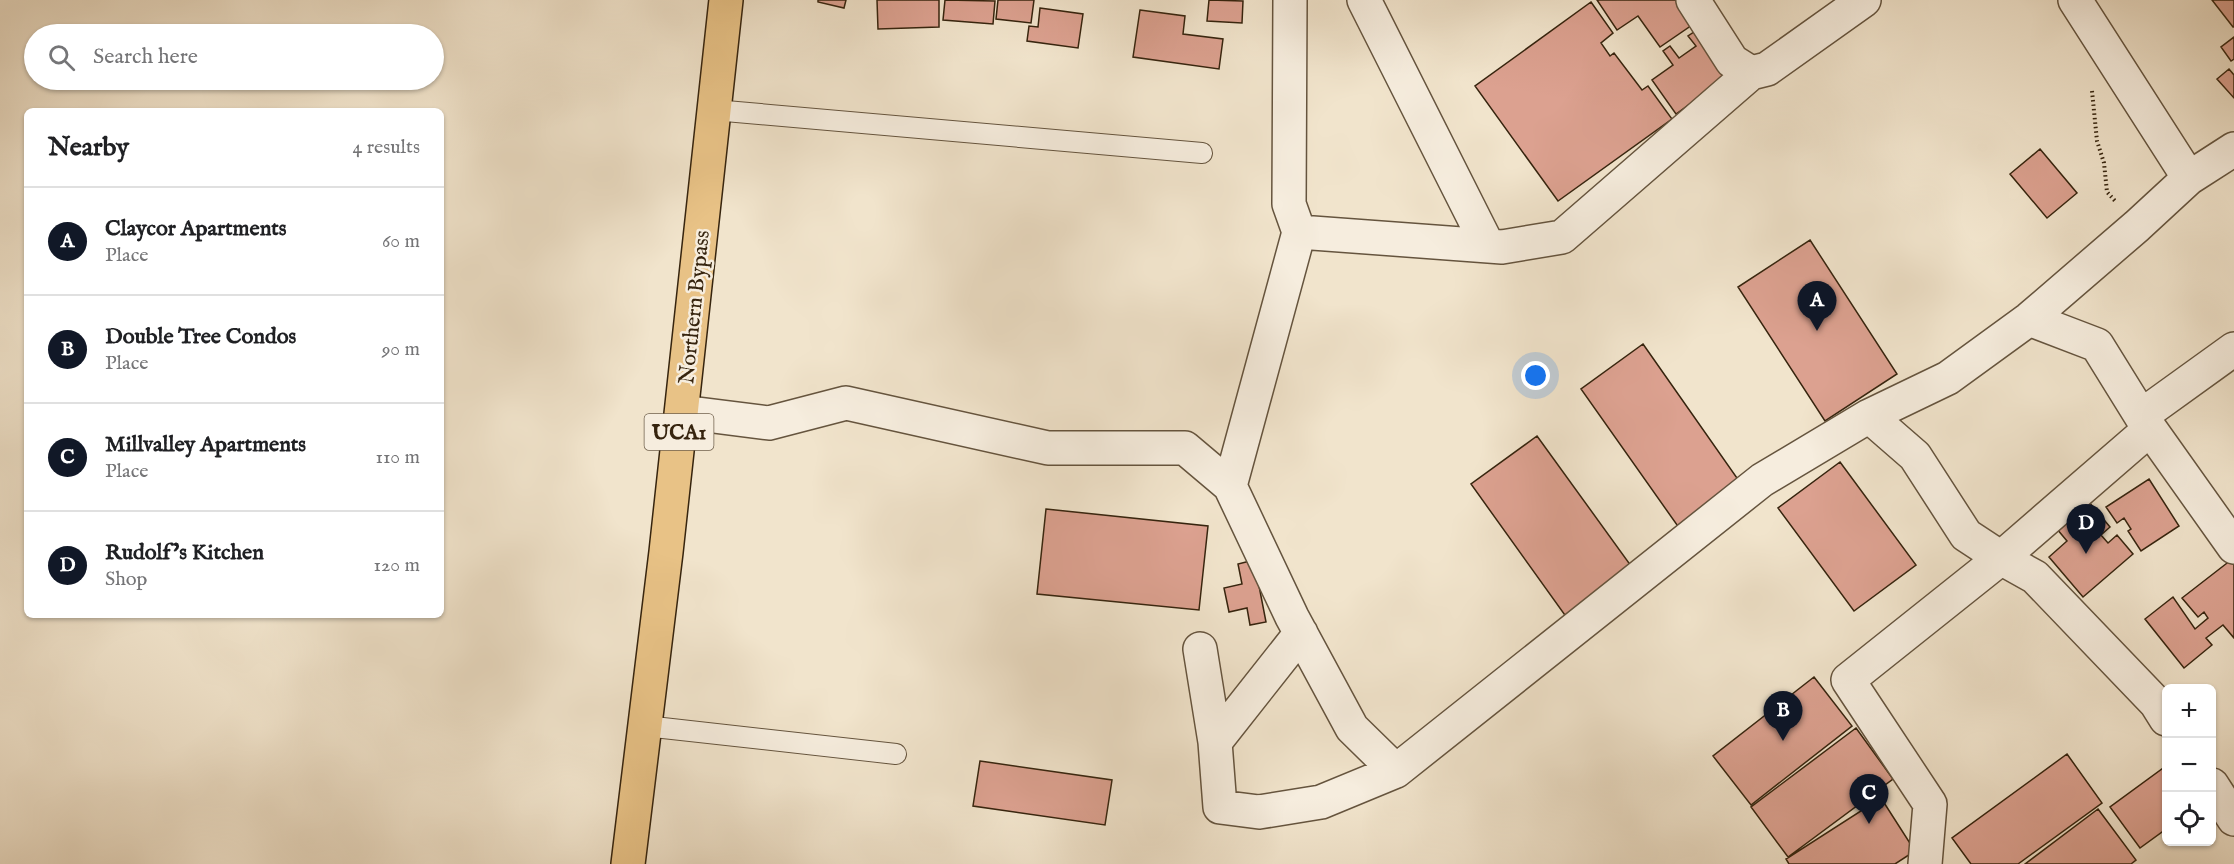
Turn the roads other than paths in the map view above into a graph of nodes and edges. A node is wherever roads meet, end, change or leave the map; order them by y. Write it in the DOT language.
graph roads {
  1 [pos="726,0"];
  2 [pos="1290,0"];
  3 [pos="1364,0"];
  4 [pos="1693,0"];
  5 [pos="1864,0"];
  6 [pos="2075,0"];
  7 [pos="1751,73"];
  8 [pos="714,110"];
  9 [pos="2234,149"];
  10 [pos="1203,153"];
  11 [pos="2190,178"];
  12 [pos="1299,232"];
  13 [pos="1488,246"];
  14 [pos="2029,319"];
  15 [pos="2234,349"];
  16 [pos="682,412"];
  17 [pos="1869,416"];
  18 [pos="2146,422"];
  19 [pos="1230,486"];
  20 [pos="2234,546"];
  21 [pos="2001,558"];
  22 [pos="1301,633"];
  23 [pos="1200,649"];
  24 [pos="2162,713"];
  25 [pos="645,726"];
  26 [pos="1215,742"];
  27 [pos="896,754"];
  28 [pos="1396,771"];
  29 [pos="2216,792"];
  30 [pos="2234,819"];
  31 [pos="628,864"];
  32 [pos="1925,864"];
  1 -- 8 [label="main road, Northern Bypass / UCA1"];
  2 -- 12 [label="street"];
  3 -- 13 [label="street"];
  4 -- 7 [label="street"];
  5 -- 7 [label="street"];
  6 -- 11 [label="street"];
  7 -- 13 [label="street"];
  8 -- 10 [label="lane"];
  8 -- 16 [label="main road, Northern Bypass / UCA1"];
  9 -- 11 [label="street"];
  11 -- 14 [label="street"];
  12 -- 13 [label="street"];
  12 -- 19 [label="street"];
  14 -- 17 [label="street"];
  14 -- 18 [label="street"];
  15 -- 18 [label="street"];
  16 -- 19 [label="street"];
  16 -- 25 [label="main road, Northern Bypass / UCA1"];
  17 -- 21 [label="street"];
  17 -- 28 [label="street"];
  18 -- 20 [label="street"];
  18 -- 21 [label="street"];
  19 -- 22 [label="street"];
  21 -- 24 [label="street"];
  21 -- 32 [label="street"];
  22 -- 26 [label="street"];
  22 -- 28 [label="street"];
  23 -- 26 [label="street"];
  25 -- 27 [label="lane"];
  25 -- 31 [label="main road, Northern Bypass / UCA1"];
  26 -- 28 [label="street"];
  29 -- 30 [label="street"];
}
